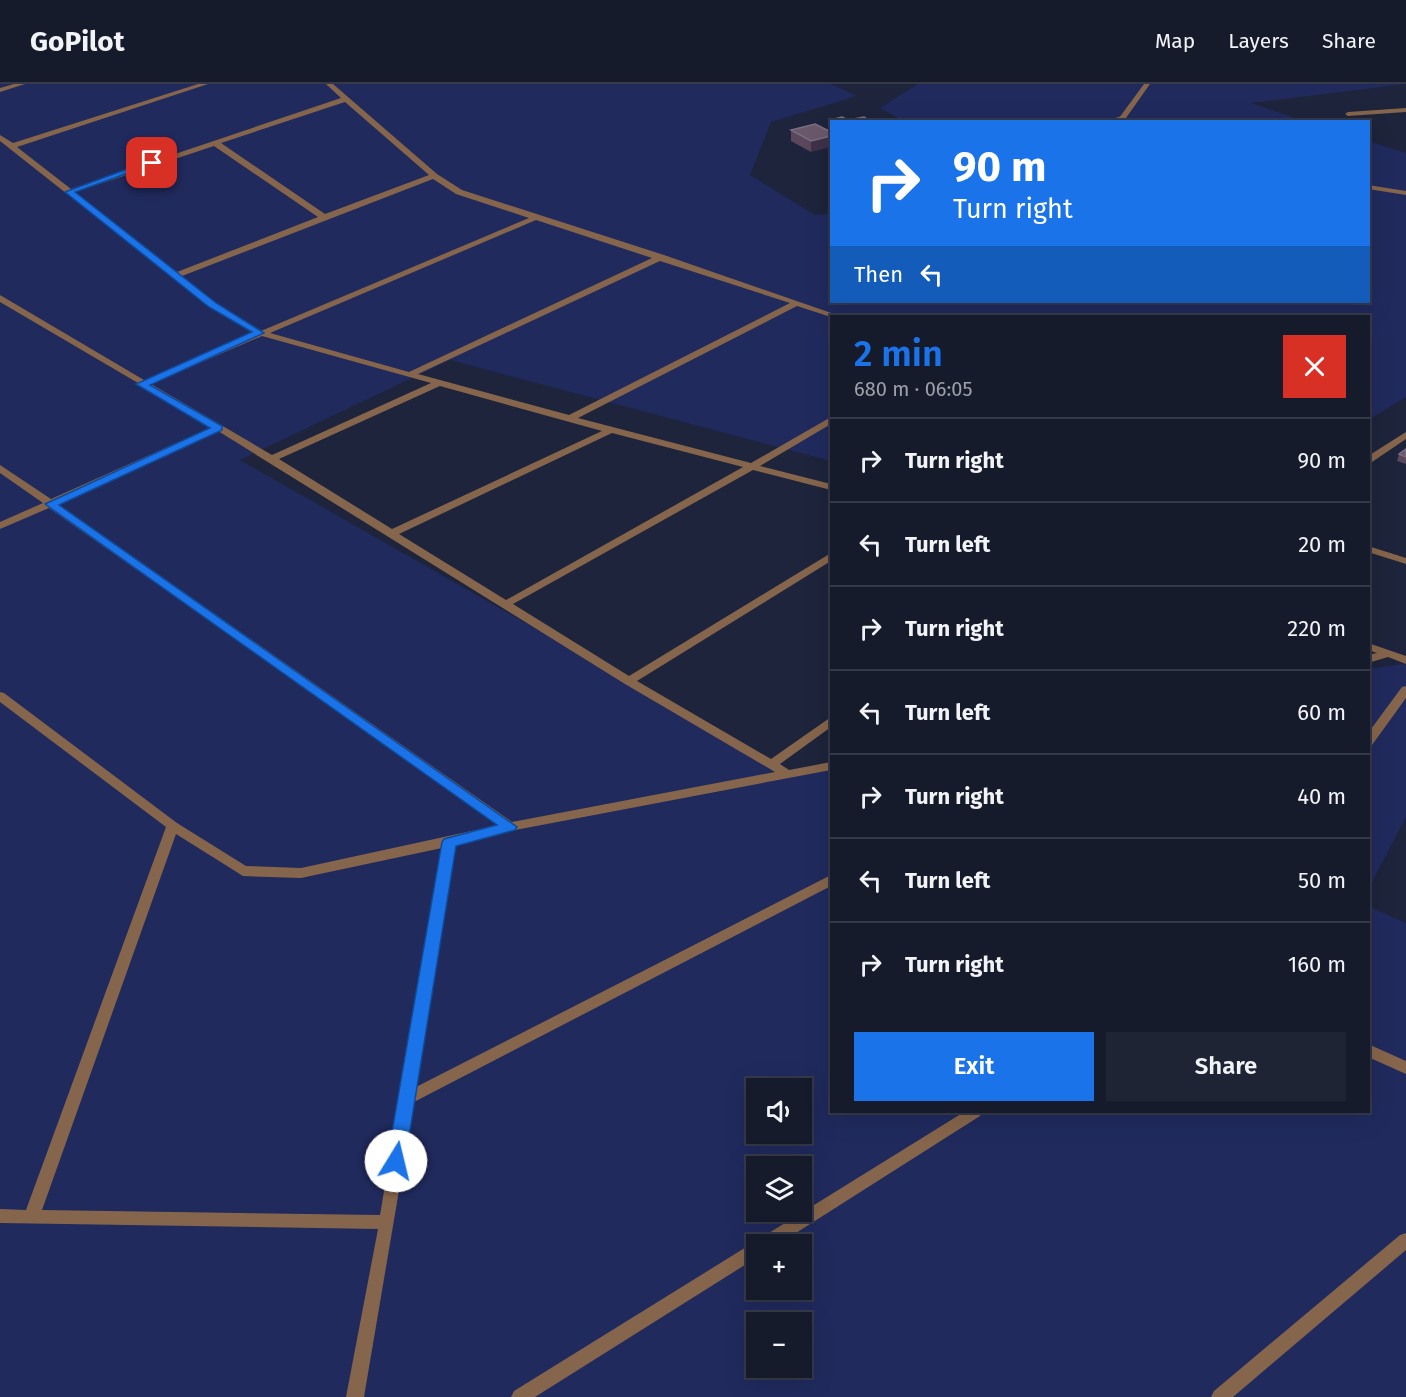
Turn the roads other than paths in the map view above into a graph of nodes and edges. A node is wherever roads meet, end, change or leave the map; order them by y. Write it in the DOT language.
graph roads {
  1 [pos="22,84"];
  2 [pos="205,84"];
  3 [pos="329,84"];
  4 [pos="1147,84"];
  5 [pos="0,90"];
  6 [pos="346,99"];
  7 [pos="1406,110"];
  8 [pos="1348,114"];
  9 [pos="1124,120"];
  10 [pos="0,137"];
  11 [pos="214,142"];
  12 [pos="12,146"];
  13 [pos="434,177"];
  14 [pos="1370,187"];
  15 [pos="69,192"];
  16 [pos="1406,193"];
  17 [pos="324,217"];
  18 [pos="537,217"];
  19 [pos="661,257"];
  20 [pos="177,275"];
  21 [pos="0,298"];
  22 [pos="797,303"];
  23 [pos="833,315"];
  24 [pos="259,333"];
  25 [pos="409,375"];
  26 [pos="439,383"];
  27 [pos="142,384"];
  28 [pos="571,418"];
  29 [pos="830,421"];
  30 [pos="218,428"];
  31 [pos="611,430"];
  32 [pos="1406,435"];
  33 [pos="272,459"];
  34 [pos="1370,459"];
  35 [pos="751,467"];
  36 [pos="0,468"];
  37 [pos="830,487"];
  38 [pos="50,504"];
  39 [pos="0,526"];
  40 [pos="390,534"];
  41 [pos="1370,550"];
  42 [pos="830,556"];
  43 [pos="1406,561"];
  44 [pos="506,604"];
  45 [pos="1370,647"];
  46 [pos="1389,654"];
  47 [pos="1370,659"];
  48 [pos="1406,660"];
  49 [pos="629,681"];
  50 [pos="1406,690"];
  51 [pos="0,696"];
  52 [pos="830,722"];
  53 [pos="1370,739"];
  54 [pos="772,764"];
  55 [pos="830,766"];
  56 [pos="787,774"];
  57 [pos="173,826"];
  58 [pos="510,827"];
  59 [pos="449,842"];
  60 [pos="830,881"];
  61 [pos="1370,1051"];
  62 [pos="1406,1068"];
  63 [pos="406,1099"];
  64 [pos="973,1113"];
  65 [pos="32,1215"];
  66 [pos="0,1216"];
  67 [pos="387,1222"];
  68 [pos="781,1234"];
  69 [pos="1406,1240"];
  70 [pos="746,1255"];
  71 [pos="355,1397"];
  72 [pos="520,1397"];
  73 [pos="1220,1397"];
  1 -- 5 [label="street"];
  2 -- 12 [label="street"];
  3 -- 6 [label="street"];
  4 -- 9 [label="street"];
  6 -- 11 [label="street"];
  6 -- 13 [label="street"];
  7 -- 8 [label="street"];
  10 -- 12 [label="street"];
  11 -- 15 [label="street"];
  11 -- 17 [label="street"];
  12 -- 15 [label="street"];
  13 -- 17 [label="street"];
  13 -- 18 [label="street"];
  14 -- 16 [label="street"];
  15 -- 20 [label="street"];
  17 -- 20 [label="street"];
  18 -- 19 [label="street"];
  18 -- 24 [label="street"];
  19 -- 22 [label="street"];
  19 -- 25 [label="street"];
  20 -- 24 [label="street"];
  21 -- 27 [label="street"];
  22 -- 23 [label="street"];
  22 -- 28 [label="street"];
  24 -- 25 [label="street"];
  24 -- 27 [label="street"];
  25 -- 26 [label="street"];
  26 -- 28 [label="street"];
  26 -- 33 [label="street"];
  27 -- 30 [label="street"];
  28 -- 31 [label="street"];
  29 -- 35 [label="street"];
  30 -- 33 [label="street"];
  30 -- 38 [label="street"];
  31 -- 35 [label="street"];
  31 -- 40 [label="street"];
  32 -- 34 [label="street"];
  33 -- 40 [label="street"];
  35 -- 37 [label="street"];
  35 -- 44 [label="street"];
  36 -- 38 [label="street"];
  38 -- 39 [label="street"];
  38 -- 58 [label="street"];
  40 -- 44 [label="street"];
  41 -- 43 [label="street"];
  42 -- 49 [label="street"];
  44 -- 49 [label="street"];
  45 -- 46 [label="street"];
  46 -- 47 [label="street"];
  46 -- 48 [label="street"];
  49 -- 54 [label="street"];
  50 -- 53 [label="street"];
  51 -- 57 [label="street"];
  52 -- 54 [label="street"];
  54 -- 56 [label="street"];
  55 -- 56 [label="street"];
  56 -- 58 [label="street"];
  57 -- 59 [label="street"];
  57 -- 65 [label="street"];
  58 -- 59 [label="street"];
  59 -- 63 [label="street"];
  60 -- 63 [label="street"];
  61 -- 62 [label="street"];
  63 -- 67 [label="street"];
  64 -- 68 [label="street"];
  65 -- 66 [label="street"];
  65 -- 67 [label="street"];
  67 -- 71 [label="street"];
  69 -- 73 [label="street"];
  70 -- 72 [label="street"];
}
